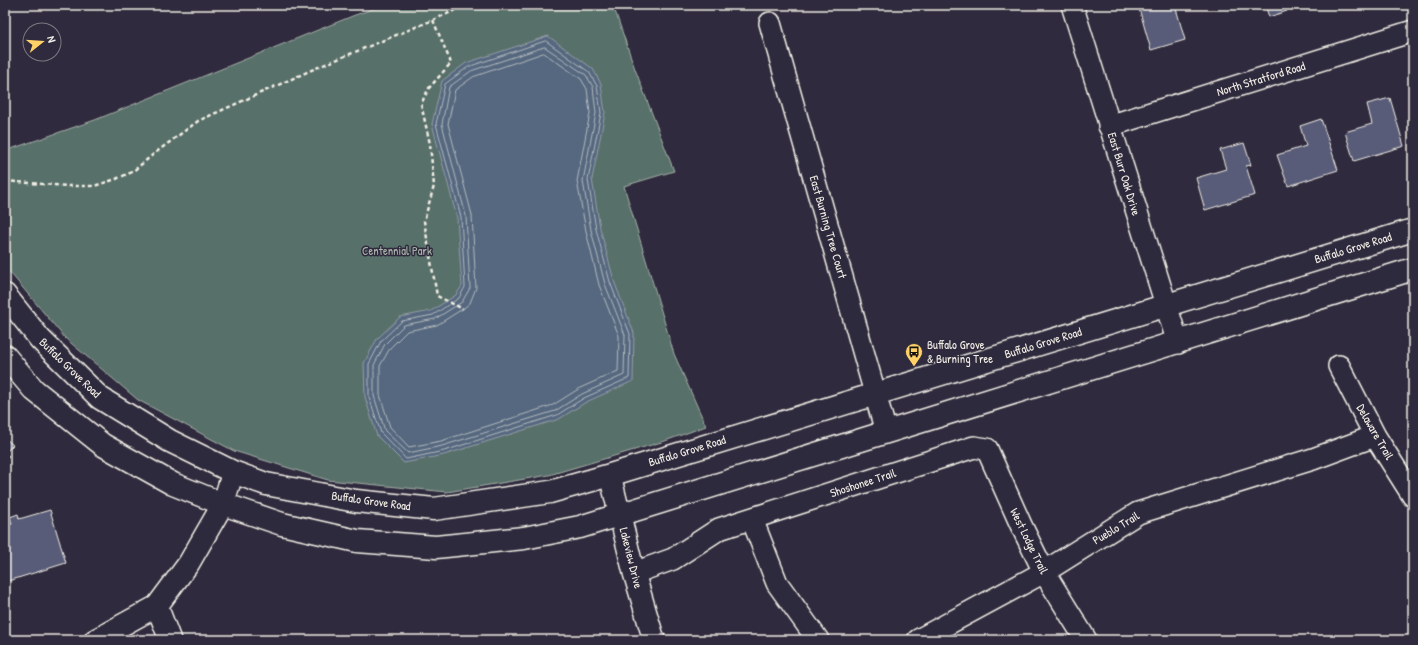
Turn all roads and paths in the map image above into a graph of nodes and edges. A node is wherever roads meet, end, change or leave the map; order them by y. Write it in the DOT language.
graph roads {
  1 [pos="467,5"];
  2 [pos="1072,5"];
  3 [pos="433,20"];
  4 [pos="770,23"];
  5 [pos="1413,31"];
  6 [pos="1109,126"];
  7 [pos="5,181"];
  8 [pos="1413,230"];
  9 [pos="1413,269"];
  10 [pos="5,295"];
  11 [pos="1166,306"];
  12 [pos="463,310"];
  13 [pos="1178,342"];
  14 [pos="5,356"];
  15 [pos="1339,366"];
  16 [pos="875,394"];
  17 [pos="886,432"];
  18 [pos="1375,436"];
  19 [pos="974,447"];
  20 [pos="233,472"];
  21 [pos="610,475"];
  22 [pos="1413,496"];
  23 [pos="223,504"];
  24 [pos="620,515"];
  25 [pos="752,519"];
  26 [pos="1044,572"];
  27 [pos="634,573"];
  28 [pos="157,606"];
  29 [pos="95,640"];
  30 [pos="170,640"];
  31 [pos="654,640"];
  32 [pos="818,640"];
  33 [pos="918,640"];
  34 [pos="1086,640"];
  1 -- 3 [label="path"];
  2 -- 6 [label="street, East Burr Oak Drive"];
  3 -- 7 [label="path"];
  3 -- 12 [label="path"];
  4 -- 16 [label="street, East Burning Tree Court"];
  5 -- 6 [label="street, North Stratford Road"];
  6 -- 11 [label="street, East Burr Oak Drive"];
  8 -- 11 [label="main road, Buffalo Grove Road"];
  9 -- 13 [label="main road"];
  10 -- 20 [label="main road, Buffalo Grove Road"];
  11 -- 13 [label="street, East Burr Oak Drive"];
  11 -- 16 [label="main road, Buffalo Grove Road"];
  13 -- 17 [label="main road"];
  14 -- 23 [label="main road"];
  15 -- 18 [label="street, Delaware Trail"];
  16 -- 17 [label="street, East Burning Tree Court"];
  16 -- 21 [label="main road, Buffalo Grove Road"];
  17 -- 24 [label="main road"];
  18 -- 22 [label="street, Delaware Trail"];
  18 -- 26 [label="street, Pueblo Trail"];
  19 -- 25 [label="street, Shoshonee Trail"];
  19 -- 26 [label="street, West Lodge Trail"];
  20 -- 21 [label="main road, Buffalo Grove Road"];
  20 -- 23 [label="street"];
  21 -- 24 [label="street, Lakeview Drive"];
  23 -- 24 [label="main road"];
  23 -- 28 [label="street"];
  24 -- 27 [label="street, Lakeview Drive"];
  25 -- 27 [label="street, Shoshonee Trail"];
  25 -- 32 [label="street"];
  26 -- 33 [label="street, Pueblo Trail"];
  26 -- 34 [label="street, West Lodge Trail"];
  27 -- 31 [label="street, Lakeview Drive"];
  28 -- 29 [label="street"];
  28 -- 30 [label="street"];
}
